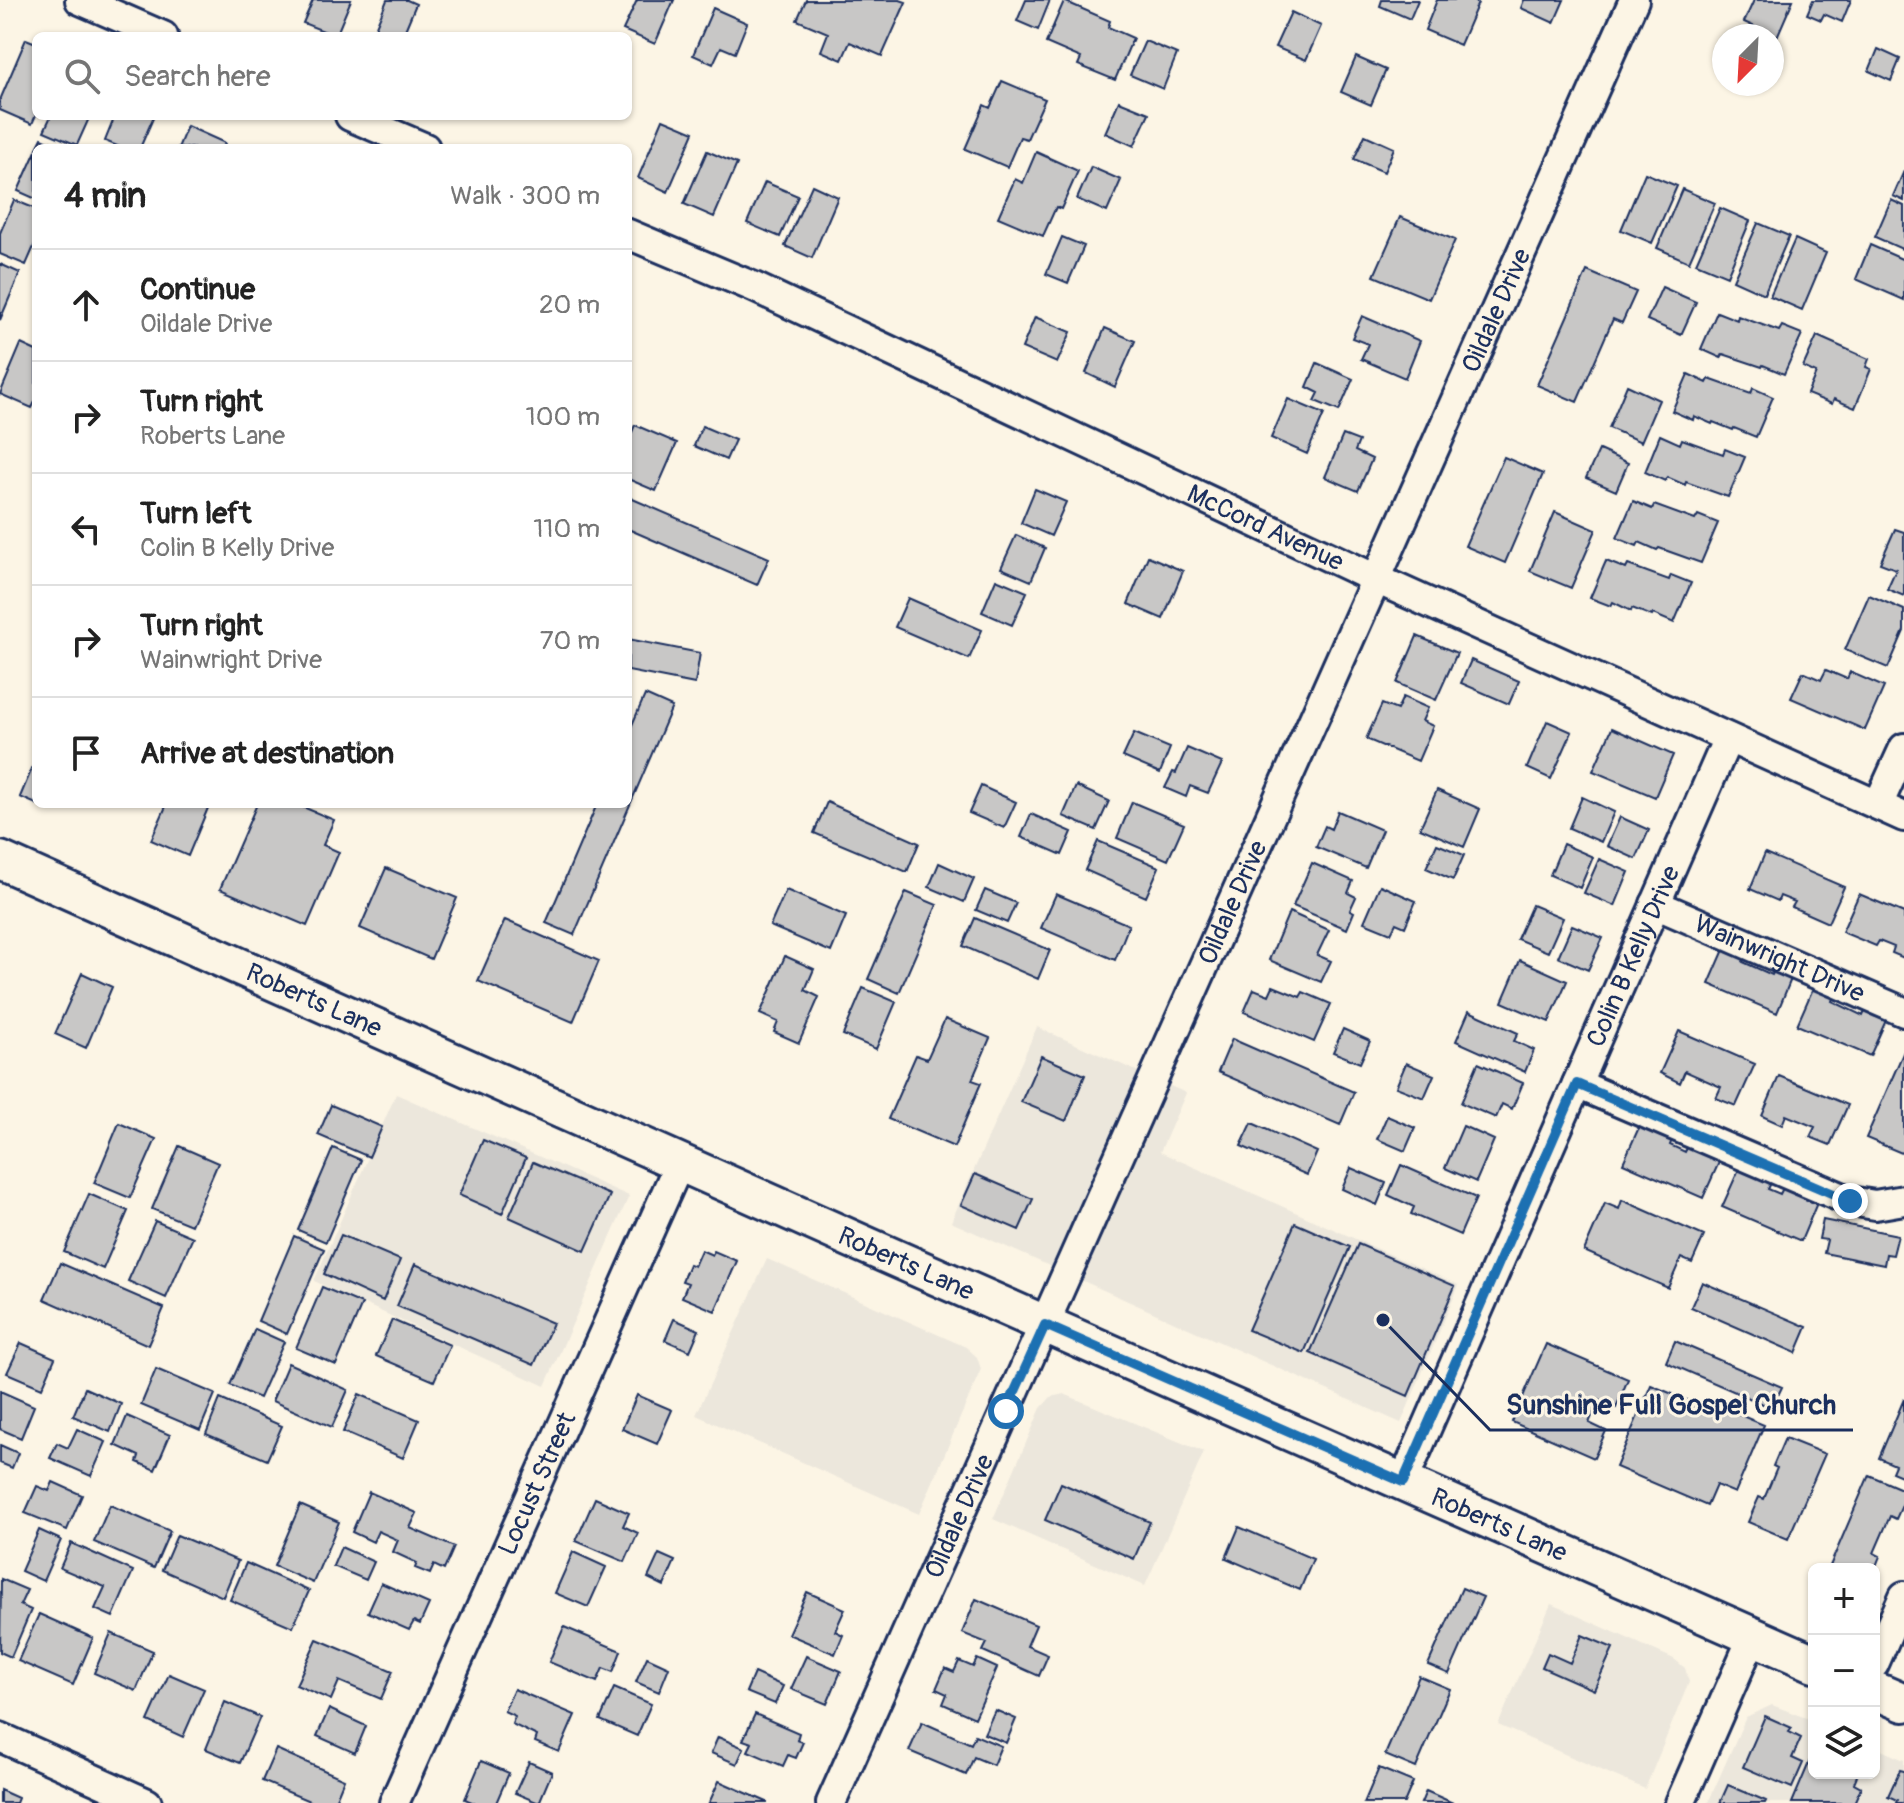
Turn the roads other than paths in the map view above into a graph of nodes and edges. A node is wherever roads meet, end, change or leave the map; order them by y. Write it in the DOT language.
graph roads {
  1 [pos="80,0"];
  2 [pos="1634,0"];
  3 [pos="154,32"];
  4 [pos="359,120"];
  5 [pos="416,144"];
  6 [pos="632,236"];
  7 [pos="1374,578"];
  8 [pos="1728,738"];
  9 [pos="1904,748"];
  10 [pos="1878,805"];
  11 [pos="1904,817"];
  12 [pos="0,860"];
  13 [pos="1655,904"];
  14 [pos="1904,1012"];
  15 [pos="1577,1084"];
  16 [pos="680,1162"];
  17 [pos="1904,1200"];
  18 [pos="1045,1325"];
  19 [pos="1403,1482"];
  20 [pos="1904,1596"];
  21 [pos="1753,1636"];
  22 [pos="1880,1650"];
  23 [pos="1808,1660"];
  24 [pos="1880,1693"];
  25 [pos="1904,1703"];
  26 [pos="0,1737"];
  27 [pos="147,1803"];
  28 [pos="394,1803"];
  29 [pos="831,1803"];
  30 [pos="1680,1803"];
  1 -- 3 [label="street"];
  2 -- 7 [label="street, Oildale Drive"];
  4 -- 5 [label="street"];
  6 -- 7 [label="street, McCord Avenue"];
  7 -- 8 [label="street, McCord Avenue"];
  7 -- 18 [label="street, Oildale Drive"];
  8 -- 10 [label="street, McCord Avenue"];
  8 -- 13 [label="street, Colin B Kelly Drive"];
  9 -- 10 [label="street"];
  10 -- 11 [label="street, McCord Avenue"];
  12 -- 16 [label="main road, Roberts Lane"];
  13 -- 14 [label="street, Wainwright Drive"];
  13 -- 15 [label="street, Colin B Kelly Drive"];
  15 -- 17 [label="street"];
  15 -- 19 [label="street, Colin B Kelly Drive"];
  16 -- 18 [label="main road, Roberts Lane"];
  16 -- 28 [label="street, Locust Street"];
  18 -- 19 [label="main road, Roberts Lane"];
  18 -- 29 [label="street, Oildale Drive"];
  19 -- 21 [label="main road, Roberts Lane"];
  20 -- 22 [label="street"];
  21 -- 23 [label="main road, Roberts Lane"];
  21 -- 30 [label="street"];
  24 -- 25 [label="main road"];
  26 -- 27 [label="street"];
}
